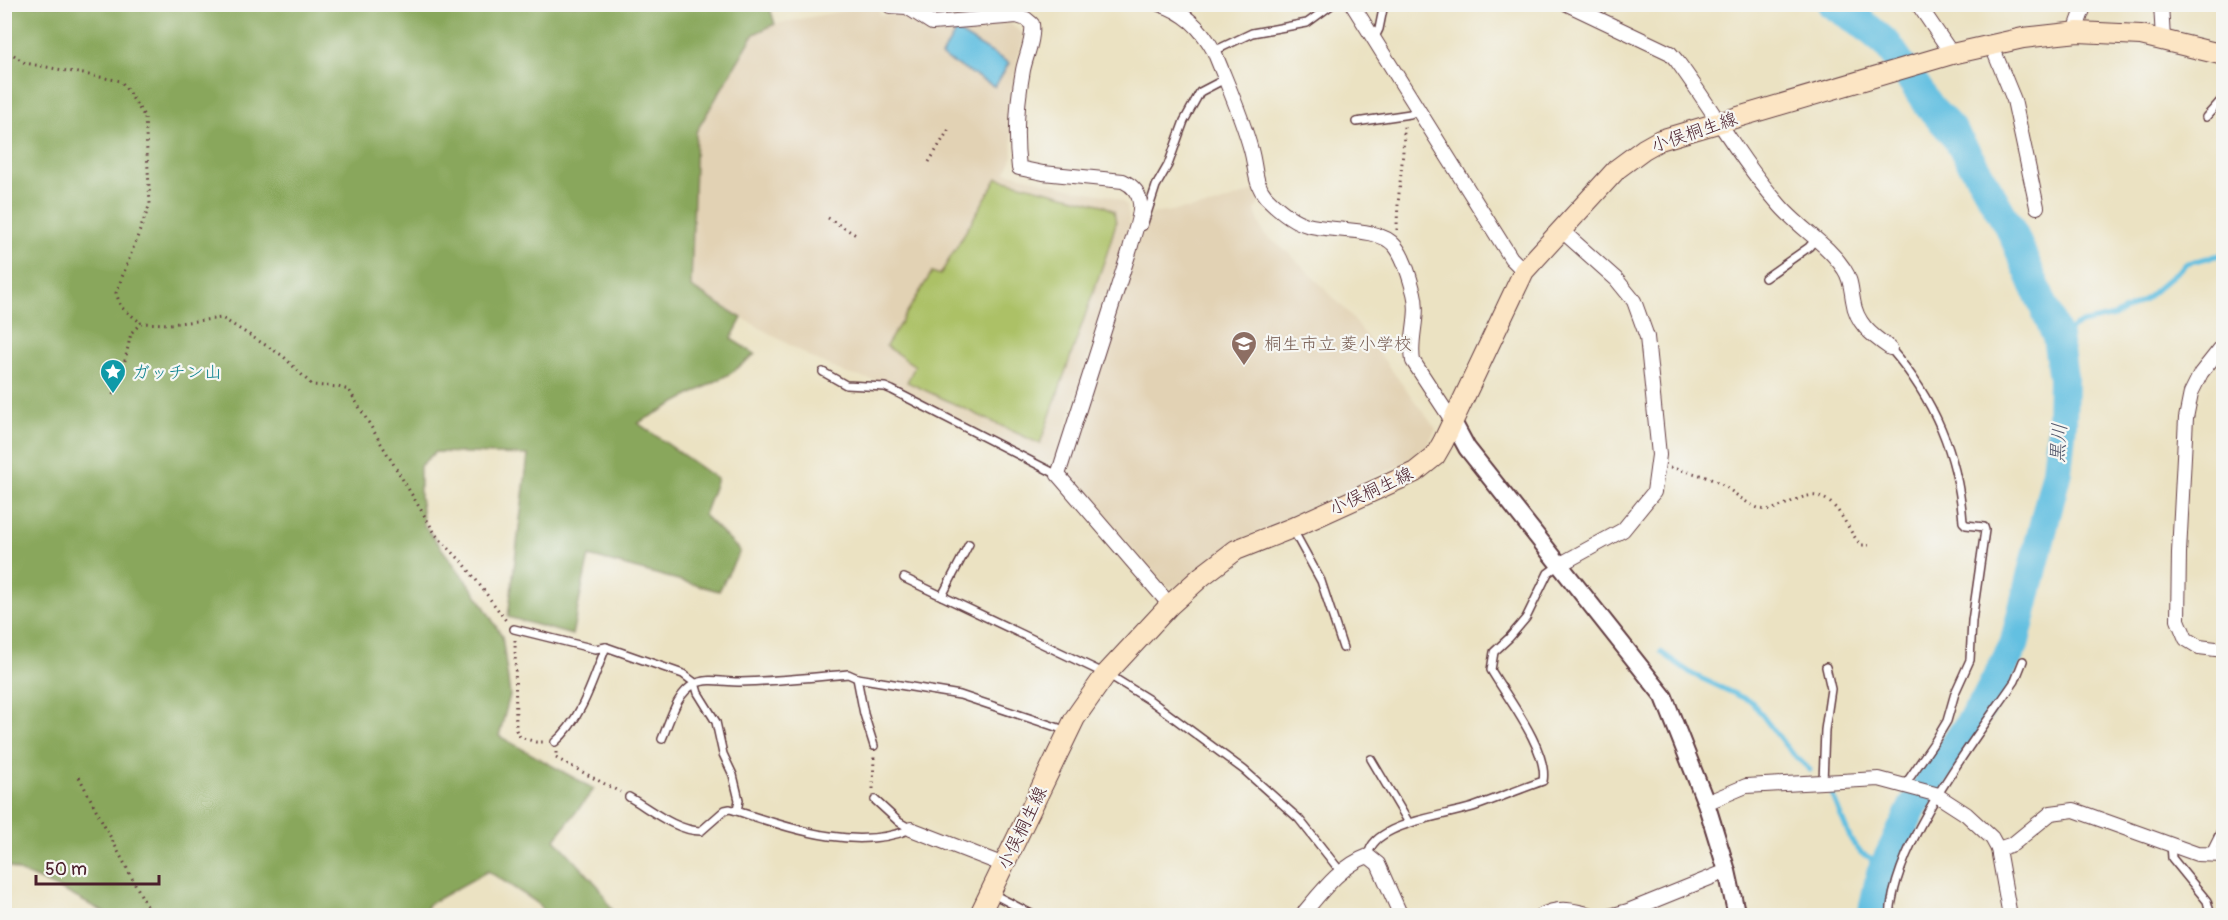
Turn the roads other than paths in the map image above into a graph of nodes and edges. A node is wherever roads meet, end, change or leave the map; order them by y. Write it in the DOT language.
graph roads {
  1 [pos="1159,4"];
  2 [pos="1333,4"];
  3 [pos="1352,4"];
  4 [pos="1384,4"];
  5 [pos="1567,4"];
  6 [pos="1918,4"];
  7 [pos="2085,4"];
  8 [pos="2161,4"];
  9 [pos="890,5"];
  10 [pos="2078,32"];
  11 [pos="2163,39"];
  12 [pos="1373,40"];
  13 [pos="1991,44"];
  14 [pos="1214,51"];
  15 [pos="1952,54"];
  16 [pos="2223,55"];
  17 [pos="1225,79"];
  18 [pos="2223,97"];
  19 [pos="1411,113"];
  20 [pos="2206,117"];
  21 [pos="1356,122"];
  22 [pos="1718,122"];
  23 [pos="2037,207"];
  24 [pos="1560,230"];
  25 [pos="1815,240"];
  26 [pos="1130,249"];
  27 [pos="1524,271"];
  28 [pos="1765,278"];
  29 [pos="2223,344"];
  30 [pos="1890,348"];
  31 [pos="823,372"];
  32 [pos="1453,422"];
  33 [pos="1058,476"];
  34 [pos="1292,528"];
  35 [pos="969,543"];
  36 [pos="1559,565"];
  37 [pos="904,578"];
  38 [pos="942,596"];
  39 [pos="1170,605"];
  40 [pos="514,629"];
  41 [pos="606,647"];
  42 [pos="1343,648"];
  43 [pos="2223,650"];
  44 [pos="2023,661"];
  45 [pos="1826,667"];
  46 [pos="1106,674"];
  47 [pos="857,678"];
  48 [pos="695,683"];
  49 [pos="1069,732"];
  50 [pos="662,739"];
  51 [pos="555,742"];
  52 [pos="874,746"];
  53 [pos="1371,759"];
  54 [pos="1823,782"];
  55 [pos="1905,786"];
  56 [pos="1936,795"];
  57 [pos="629,797"];
  58 [pos="875,800"];
  59 [pos="1706,803"];
  60 [pos="737,811"];
  61 [pos="1409,824"];
  62 [pos="2223,825"];
  63 [pos="911,830"];
  64 [pos="2171,844"];
  65 [pos="1998,849"];
  66 [pos="2209,855"];
  67 [pos="2223,855"];
  68 [pos="1368,856"];
  69 [pos="1004,865"];
  70 [pos="1727,871"];
  71 [pos="1341,872"];
  72 [pos="991,893"];
  73 [pos="979,915"];
  74 [pos="1035,915"];
  75 [pos="1301,915"];
  76 [pos="1401,915"];
  77 [pos="1540,915"];
  78 [pos="1598,915"];
  79 [pos="1610,915"];
  80 [pos="1737,915"];
  81 [pos="1890,915"];
  82 [pos="2010,915"];
  83 [pos="2211,915"];
  1 -- 14 [label="street"];
  2 -- 14 [label="lane"];
  3 -- 12 [label="street"];
  4 -- 12 [label="lane"];
  5 -- 22 [label="street"];
  6 -- 15 [label="street"];
  7 -- 10 [label="street"];
  8 -- 11 [label="street"];
  9 -- 26 [label="street"];
  10 -- 11 [label="main road"];
  10 -- 13 [label="main road"];
  11 -- 16 [label="main road"];
  12 -- 19 [label="street"];
  13 -- 15 [label="main road"];
  13 -- 23 [label="street"];
  14 -- 17 [label="street"];
  15 -- 22 [label="main road, 小俣桐生線"];
  17 -- 26 [label="lane"];
  17 -- 32 [label="street"];
  18 -- 20 [label="lane"];
  19 -- 21 [label="lane"];
  19 -- 27 [label="street"];
  22 -- 24 [label="main road, 小俣桐生線"];
  22 -- 25 [label="street"];
  24 -- 27 [label="main road, 小俣桐生線"];
  24 -- 36 [label="street"];
  25 -- 28 [label="lane"];
  25 -- 30 [label="street"];
  26 -- 33 [label="street"];
  27 -- 32 [label="main road, 小俣桐生線"];
  29 -- 43 [label="street"];
  30 -- 55 [label="lane"];
  31 -- 33 [label="lane"];
  32 -- 34 [label="main road, 小俣桐生線"];
  32 -- 36 [label="street"];
  33 -- 39 [label="street"];
  34 -- 39 [label="main road, 小俣桐生線"];
  34 -- 42 [label="lane"];
  35 -- 38 [label="lane"];
  36 -- 59 [label="street"];
  36 -- 61 [label="lane"];
  37 -- 38 [label="lane"];
  38 -- 46 [label="lane"];
  39 -- 46 [label="main road, 小俣桐生線"];
  40 -- 41 [label="lane"];
  41 -- 48 [label="lane"];
  41 -- 51 [label="lane"];
  44 -- 56 [label="lane"];
  45 -- 54 [label="lane"];
  46 -- 49 [label="main road, 小俣桐生線"];
  46 -- 71 [label="lane"];
  47 -- 48 [label="lane"];
  47 -- 49 [label="lane"];
  47 -- 52 [label="lane"];
  48 -- 50 [label="lane"];
  48 -- 60 [label="lane"];
  49 -- 69 [label="main road, 小俣桐生線"];
  53 -- 61 [label="lane"];
  54 -- 55 [label="street"];
  54 -- 59 [label="street"];
  55 -- 56 [label="street"];
  56 -- 65 [label="street"];
  56 -- 81 [label="lane"];
  57 -- 60 [label="lane"];
  58 -- 63 [label="lane"];
  59 -- 70 [label="street"];
  60 -- 63 [label="lane"];
  61 -- 68 [label="lane"];
  62 -- 66 [label="lane"];
  63 -- 69 [label="street"];
  64 -- 65 [label="street"];
  64 -- 66 [label="street"];
  64 -- 83 [label="lane"];
  65 -- 82 [label="street"];
  66 -- 67 [label="street"];
  68 -- 71 [label="street"];
  68 -- 76 [label="street"];
  69 -- 72 [label="main road, 小俣桐生線"];
  70 -- 79 [label="street"];
  70 -- 80 [label="street"];
  71 -- 75 [label="street"];
  72 -- 73 [label="main road, 小俣桐生線"];
  72 -- 74 [label="lane"];
  77 -- 78 [label="street"];
}
